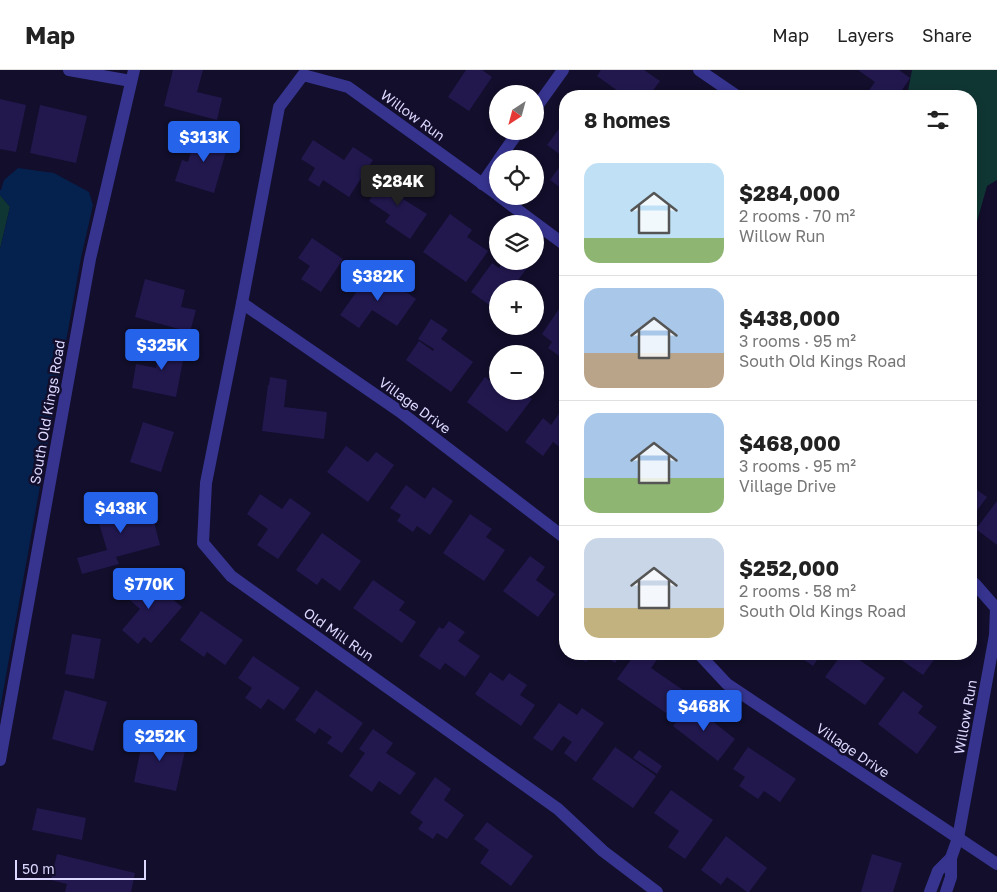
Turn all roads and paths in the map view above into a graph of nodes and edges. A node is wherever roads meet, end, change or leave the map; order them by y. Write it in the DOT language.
graph roads {
  1 [pos="69,70"];
  2 [pos="563,70"];
  3 [pos="699,70"];
  4 [pos="132,76"];
  5 [pos="728,90"];
  6 [pos="544,96"];
  7 [pos="489,174"];
  8 [pos="482,184"];
  9 [pos="489,189"];
  10 [pos="510,205"];
  11 [pos="559,241"];
  12 [pos="242,303"];
  13 [pos="559,533"];
  14 [pos="977,586"];
  15 [pos="705,660"];
  16 [pos="0,760"];
  17 [pos="958,838"];
  18 [pos="951,858"];
  19 [pos="997,864"];
  20 [pos="657,892"];
  21 [pos="930,892"];
  22 [pos="946,892"];
  1 -- 4 [label="street"];
  2 -- 6 [label="street"];
  3 -- 5 [label="street"];
  4 -- 16 [label="street, South Old Kings Road"];
  7 -- 8 [label="street"];
  8 -- 9 [label="street, Willow Run"];
  8 -- 12 [label="street, Willow Run"];
  10 -- 11 [label="street, Willow Run"];
  12 -- 13 [label="street, Village Drive"];
  12 -- 20 [label="street, Old Mill Run"];
  14 -- 17 [label="street, Willow Run"];
  15 -- 17 [label="street, Village Drive"];
  17 -- 18 [label="street"];
  17 -- 19 [label="street, Village Drive"];
  18 -- 21 [label="street"];
  18 -- 22 [label="street"];
}
